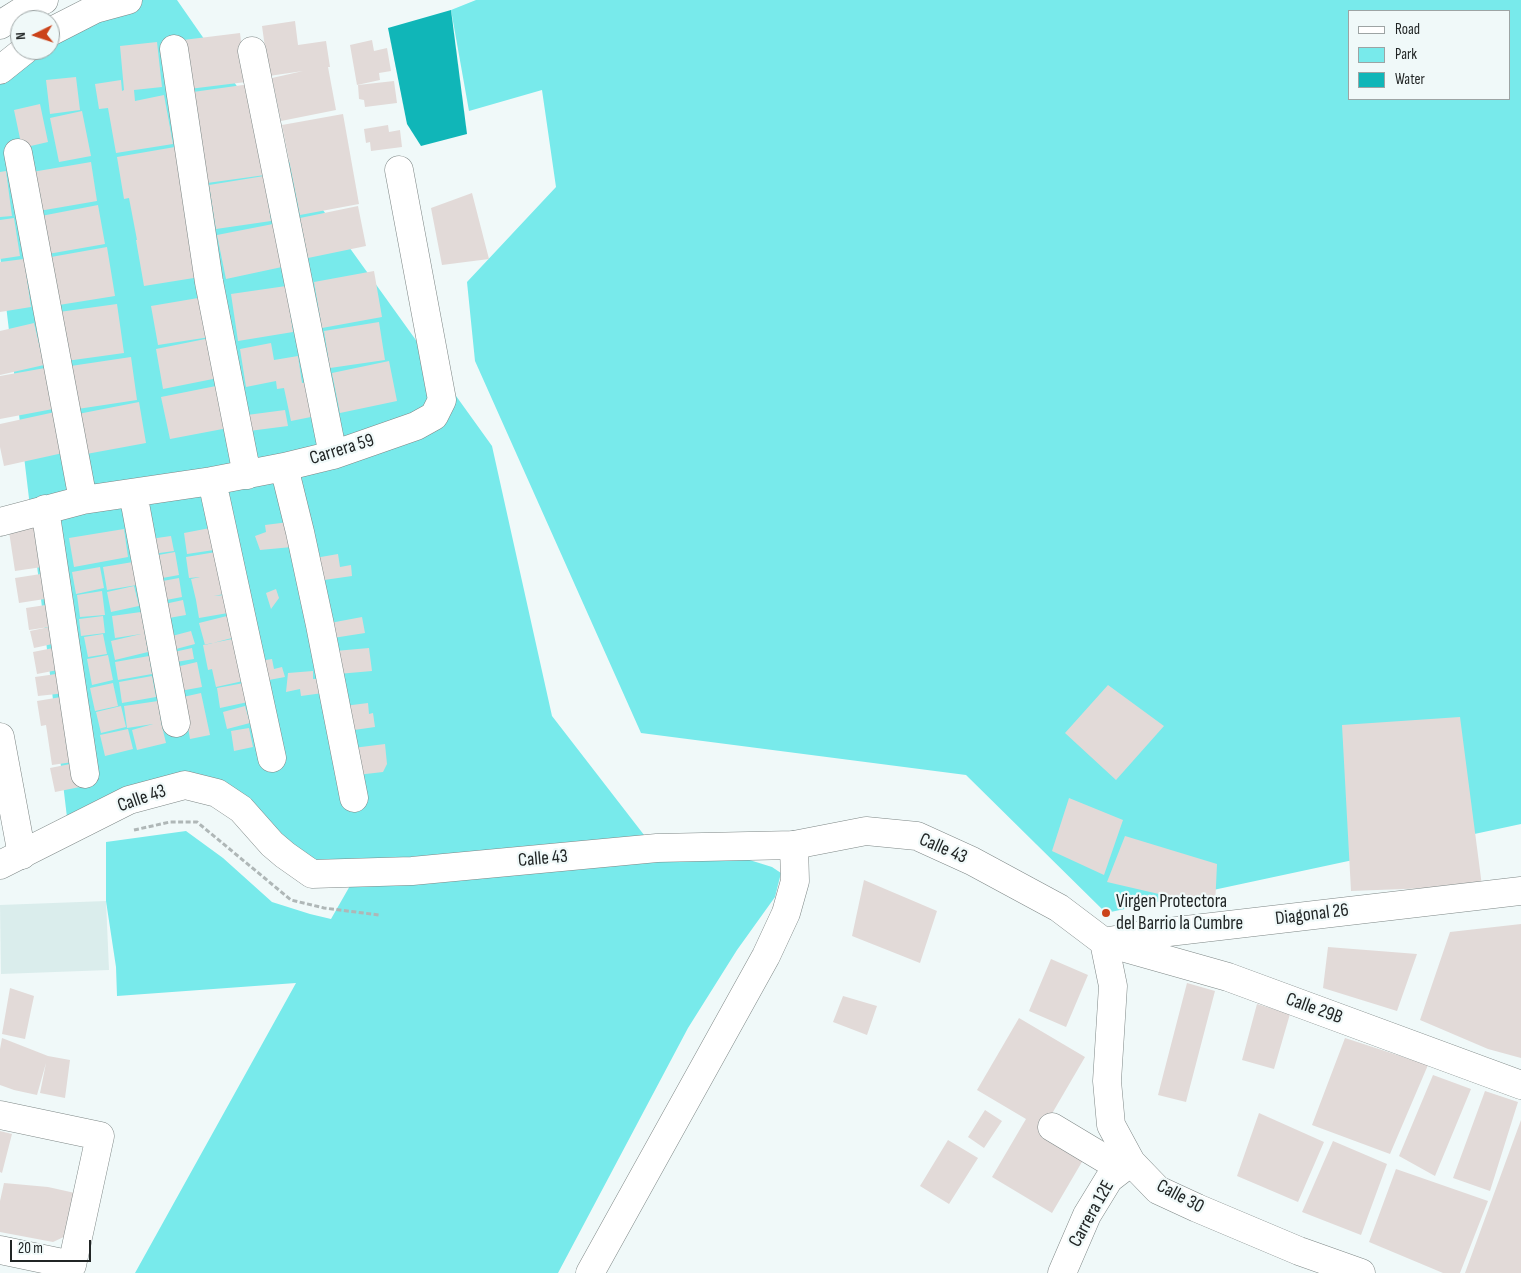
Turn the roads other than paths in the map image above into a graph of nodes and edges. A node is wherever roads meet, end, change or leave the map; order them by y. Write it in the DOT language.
graph roads {
  1 [pos="44,0"];
  2 [pos="128,0"];
  3 [pos="0,25"];
  4 [pos="60,27"];
  5 [pos="174,49"];
  6 [pos="252,51"];
  7 [pos="12,60"];
  8 [pos="0,70"];
  9 [pos="18,153"];
  10 [pos="399,170"];
  11 [pos="333,455"];
  12 [pos="284,467"];
  13 [pos="247,475"];
  14 [pos="212,481"];
  15 [pos="133,493"];
  16 [pos="83,500"];
  17 [pos="45,509"];
  18 [pos="0,522"];
  19 [pos="176,723"];
  20 [pos="0,737"];
  21 [pos="272,758"];
  22 [pos="85,774"];
  23 [pos="354,798"];
  24 [pos="794,845"];
  25 [pos="11,860"];
  26 [pos="1521,891"];
  27 [pos="1104,942"];
  28 [pos="1521,1085"];
  29 [pos="0,1115"];
  30 [pos="1052,1127"];
  31 [pos="1127,1166"];
  32 [pos="0,1250"];
  33 [pos="590,1273"];
  34 [pos="1062,1273"];
  35 [pos="1361,1273"];
  1 -- 3 [label="street"];
  2 -- 4 [label="street"];
  5 -- 13 [label="street"];
  6 -- 11 [label="street"];
  7 -- 8 [label="street"];
  9 -- 16 [label="street"];
  10 -- 11 [label="street, Carrera 59"];
  11 -- 12 [label="street, Carrera 59"];
  12 -- 13 [label="street, Carrera 59"];
  12 -- 23 [label="street"];
  13 -- 14 [label="street, Carrera 59"];
  14 -- 15 [label="street, Carrera 59"];
  14 -- 21 [label="street"];
  15 -- 16 [label="street, Carrera 59"];
  15 -- 19 [label="street"];
  16 -- 17 [label="street, Carrera 59"];
  17 -- 18 [label="street, Carrera 59"];
  17 -- 22 [label="street"];
  20 -- 25 [label="street"];
  24 -- 25 [label="street, Calle 43"];
  24 -- 27 [label="street, Calle 43"];
  24 -- 33 [label="street"];
  26 -- 27 [label="street, Diagonal 26"];
  27 -- 28 [label="street, Calle 29B"];
  27 -- 31 [label="street, Calle 30"];
  29 -- 32 [label="street"];
  30 -- 31 [label="street"];
  31 -- 34 [label="street, Carrera 12E"];
  31 -- 35 [label="street, Calle 30"];
}
